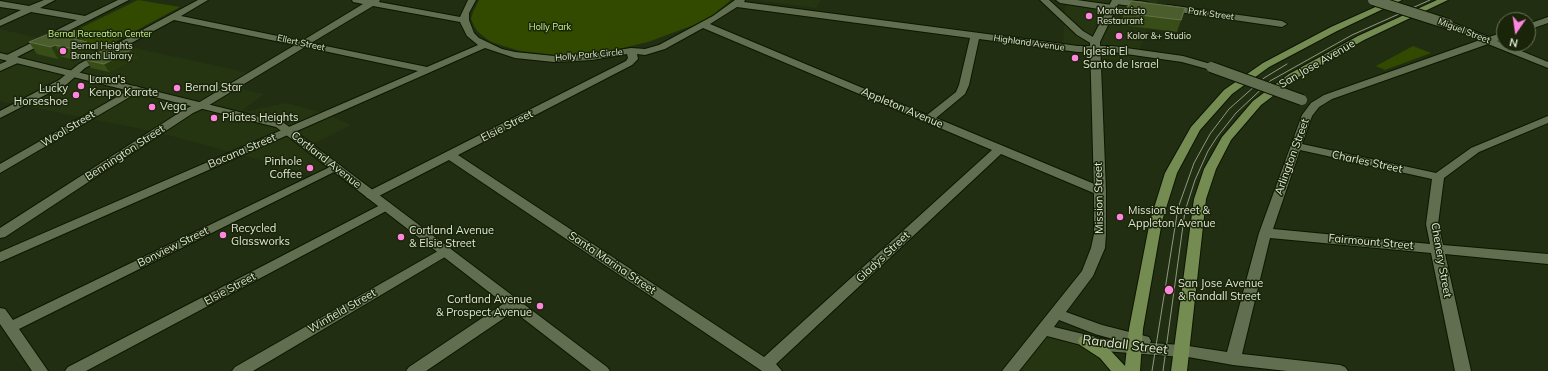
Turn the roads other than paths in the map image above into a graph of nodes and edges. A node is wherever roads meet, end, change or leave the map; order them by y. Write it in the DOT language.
graph roads {
  1 [pos="51,0"];
  2 [pos="125,0"];
  3 [pos="204,0"];
  4 [pos="356,0"];
  5 [pos="472,0"];
  6 [pos="1044,0"];
  7 [pos="1060,0"];
  8 [pos="1373,0"];
  9 [pos="1444,0"];
  10 [pos="373,1"];
  11 [pos="739,2"];
  12 [pos="1115,3"];
  13 [pos="0,4"];
  14 [pos="1400,5"];
  15 [pos="31,9"];
  16 [pos="172,17"];
  17 [pos="86,19"];
  18 [pos="464,20"];
  19 [pos="1548,20"];
  20 [pos="0,23"];
  21 [pos="1282,24"];
  22 [pos="1536,24"];
  23 [pos="704,26"];
  24 [pos="975,36"];
  25 [pos="1496,38"];
  26 [pos="1490,40"];
  27 [pos="303,44"];
  28 [pos="485,45"];
  29 [pos="1095,46"];
  30 [pos="631,51"];
  31 [pos="9,58"];
  32 [pos="1548,65"];
  33 [pos="0,68"];
  34 [pos="429,70"];
  35 [pos="73,73"];
  36 [pos="136,89"];
  37 [pos="202,105"];
  38 [pos="1315,105"];
  39 [pos="0,115"];
  40 [pos="928,119"];
  41 [pos="1548,119"];
  42 [pos="289,131"];
  43 [pos="1295,146"];
  44 [pos="1000,149"];
  45 [pos="450,155"];
  46 [pos="336,168"];
  47 [pos="0,169"];
  48 [pos="1438,177"];
  49 [pos="1100,191"];
  50 [pos="371,195"];
  51 [pos="386,206"];
  52 [pos="1265,233"];
  53 [pos="0,234"];
  54 [pos="1437,248"];
  55 [pos="445,251"];
  56 [pos="0,257"];
  57 [pos="1548,259"];
  58 [pos="514,304"];
  59 [pos="1057,314"];
  60 [pos="4,321"];
  61 [pos="1044,330"];
  62 [pos="1085,341"];
  63 [pos="1135,343"];
  64 [pos="1182,351"];
  65 [pos="1233,359"];
  66 [pos="770,368"];
  67 [pos="40,371"];
  68 [pos="73,371"];
  69 [pos="240,371"];
  70 [pos="414,371"];
  71 [pos="602,371"];
  72 [pos="1010,371"];
  73 [pos="1120,371"];
  74 [pos="1132,371"];
  75 [pos="1179,371"];
  76 [pos="1340,371"];
  77 [pos="1463,371"];
  1 -- 15 [label="street"];
  2 -- 17 [label="street"];
  3 -- 16 [label="street"];
  4 -- 10 [label="street"];
  5 -- 18 [label="street"];
  6 -- 29 [label="street"];
  7 -- 12 [label="street, Park Street"];
  8 -- 14 [label="street, Miguel Street, bridge"];
  9 -- 64 [label="main road, San Jose Avenue"];
  10 -- 18 [label="street"];
  10 -- 27 [label="street, Bennington Street"];
  11 -- 23 [label="street, Holly Park Circle"];
  11 -- 24 [label="street, Highland Avenue"];
  12 -- 21 [label="street, Park Street"];
  12 -- 29 [label="street, Mission Street"];
  13 -- 15 [label="street"];
  14 -- 26 [label="street, Miguel Street, bridge"];
  14 -- 63 [label="main road, San Jose Avenue"];
  15 -- 17 [label="street"];
  15 -- 20 [label="street"];
  16 -- 27 [label="street, Ellert Street"];
  16 -- 35 [label="street"];
  17 -- 31 [label="street"];
  18 -- 28 [label="street, Holly Park Circle"];
  19 -- 22 [label="street"];
  23 -- 30 [label="street, Holly Park Circle"];
  23 -- 40 [label="street, Appleton Avenue"];
  24 -- 29 [label="street, Highland Avenue"];
  24 -- 40 [label="street"];
  25 -- 26 [label="street"];
  26 -- 32 [label="street, Miguel Street"];
  26 -- 38 [label="street"];
  27 -- 34 [label="street, Ellert Street"];
  27 -- 37 [label="street, Bennington Street"];
  28 -- 30 [label="street, Holly Park Circle"];
  28 -- 34 [label="street, Bocana Street"];
  29 -- 38 [label="street, Highland Avenue, bridge"];
  29 -- 49 [label="street, Mission Street"];
  30 -- 45 [label="street, Elsie Street"];
  31 -- 33 [label="street"];
  31 -- 35 [label="street, Cortland Avenue"];
  34 -- 42 [label="street, Bocana Street"];
  35 -- 36 [label="street, Cortland Avenue"];
  35 -- 39 [label="street"];
  36 -- 37 [label="street, Cortland Avenue"];
  36 -- 47 [label="street, Wool Street"];
  37 -- 42 [label="street, Cortland Avenue"];
  37 -- 53 [label="street, Bennington Street"];
  38 -- 43 [label="street, Arlington Street"];
  40 -- 44 [label="street, Appleton Avenue"];
  41 -- 48 [label="street"];
  42 -- 46 [label="street, Cortland Avenue"];
  42 -- 56 [label="street, Bocana Street"];
  43 -- 48 [label="street, Charles Street"];
  43 -- 52 [label="street, Arlington Street"];
  44 -- 49 [label="street, Appleton Avenue"];
  44 -- 66 [label="street, Gladys Street"];
  45 -- 50 [label="street, Elsie Street"];
  45 -- 66 [label="street, Santa Marina Street"];
  46 -- 50 [label="street, Cortland Avenue"];
  46 -- 60 [label="street, Bonview Street"];
  48 -- 54 [label="street, Chenery Street"];
  49 -- 59 [label="street, Mission Street"];
  50 -- 51 [label="street, Cortland Avenue"];
  51 -- 55 [label="street, Cortland Avenue"];
  51 -- 68 [label="street, Elsie Street"];
  52 -- 54 [label="street, Fairmount Street"];
  52 -- 65 [label="street, Arlington Street"];
  54 -- 57 [label="street, Fairmount Street"];
  54 -- 77 [label="street, Chenery Street"];
  55 -- 58 [label="street, Cortland Avenue"];
  55 -- 69 [label="street, Winfield Street"];
  58 -- 70 [label="street"];
  58 -- 71 [label="street, Cortland Avenue"];
  59 -- 61 [label="street, Mission Street"];
  59 -- 63 [label="street, Randall Street"];
  60 -- 67 [label="street"];
  61 -- 62 [label="street, Randall Street"];
  61 -- 72 [label="street, Mission Street"];
  62 -- 63 [label="street, Randall Street"];
  62 -- 73 [label="main road"];
  63 -- 64 [label="street, Randall Street"];
  63 -- 74 [label="main road, San Jose Avenue"];
  64 -- 65 [label="street, Randall Street"];
  64 -- 75 [label="main road, San Jose Avenue"];
  65 -- 76 [label="street, Randall Street"];
}
